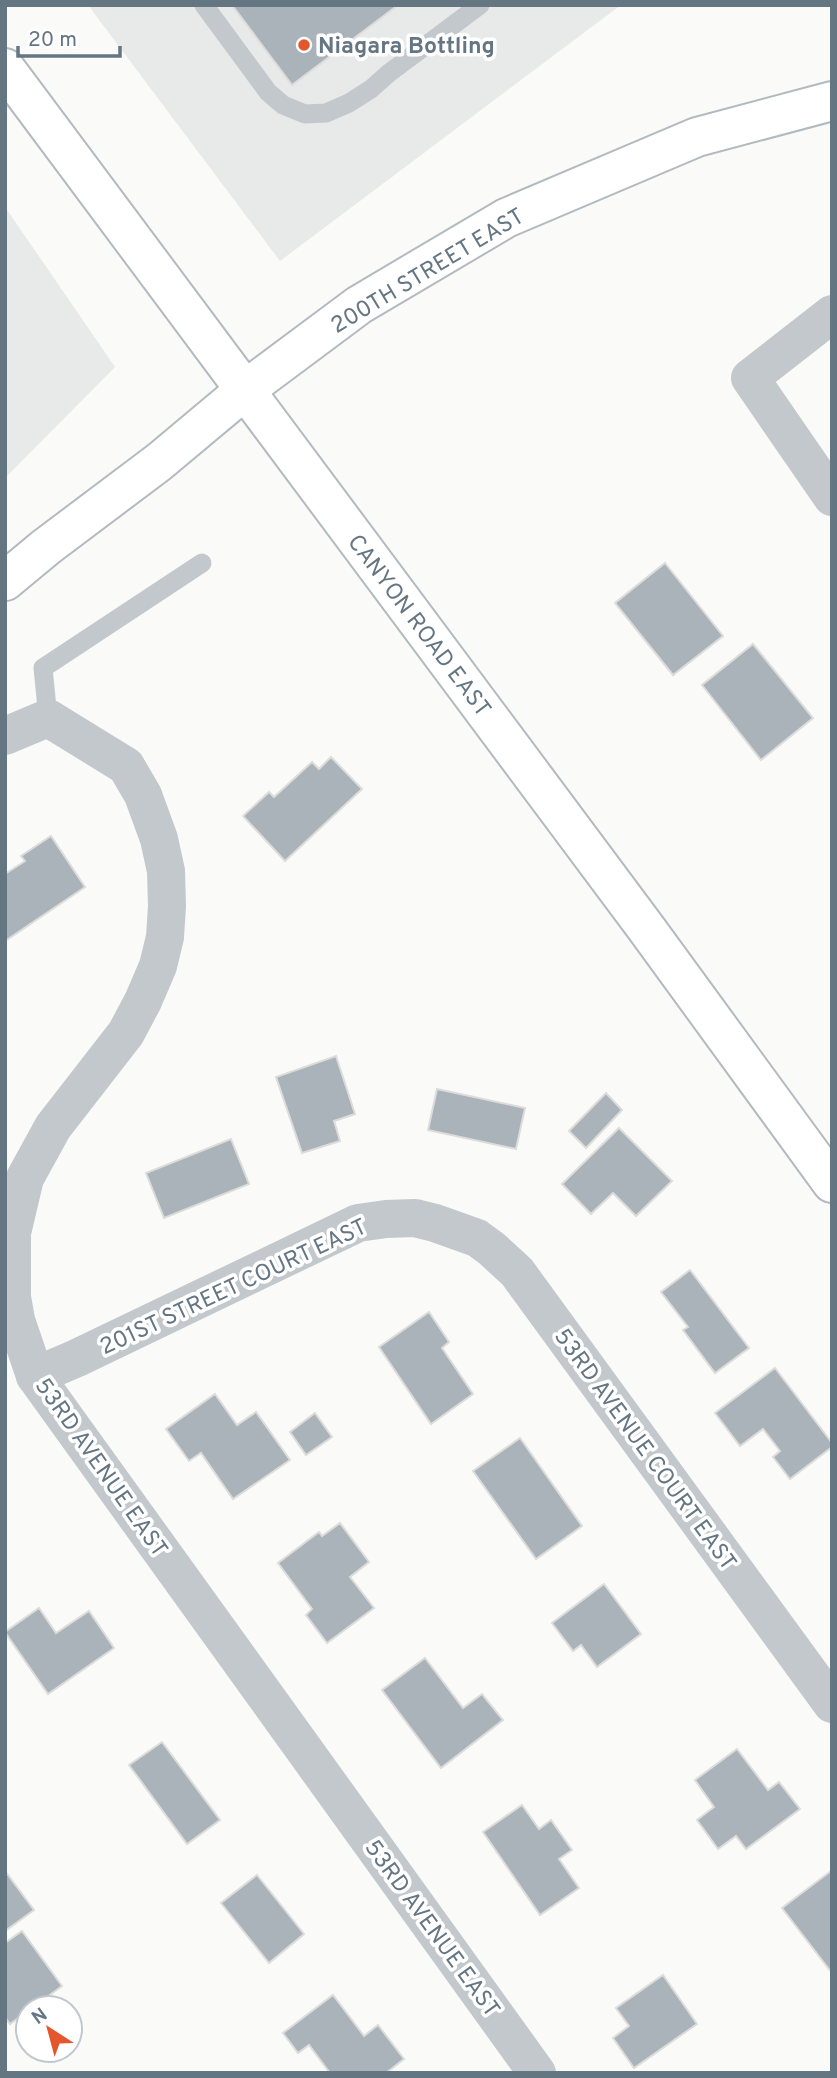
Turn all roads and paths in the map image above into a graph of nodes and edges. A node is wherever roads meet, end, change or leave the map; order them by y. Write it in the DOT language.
graph roads {
  1 [pos="204,5"];
  2 [pos="480,5"];
  3 [pos="5,68"];
  4 [pos="832,101"];
  5 [pos="832,314"];
  6 [pos="245,390"];
  7 [pos="828,483"];
  8 [pos="202,563"];
  9 [pos="5,580"];
  10 [pos="48,719"];
  11 [pos="5,736"];
  12 [pos="832,1183"];
  13 [pos="435,1223"];
  14 [pos="35,1376"];
  15 [pos="832,1704"];
  16 [pos="537,2073"];
  1 -- 2 [label="lane"];
  3 -- 6 [label="main road, CANYON ROAD EAST"];
  4 -- 6 [label="main road, 200TH STREET EAST"];
  5 -- 7 [label="street"];
  6 -- 9 [label="main road, 200TH STREET EAST"];
  6 -- 12 [label="main road, CANYON ROAD EAST"];
  8 -- 10 [label="lane"];
  10 -- 11 [label="street"];
  10 -- 14 [label="street, 53RD AVENUE EAST"];
  13 -- 14 [label="street, 201ST STREET COURT EAST"];
  13 -- 15 [label="street, 53RD AVENUE COURT EAST"];
  14 -- 16 [label="street, 53RD AVENUE EAST"];
}
